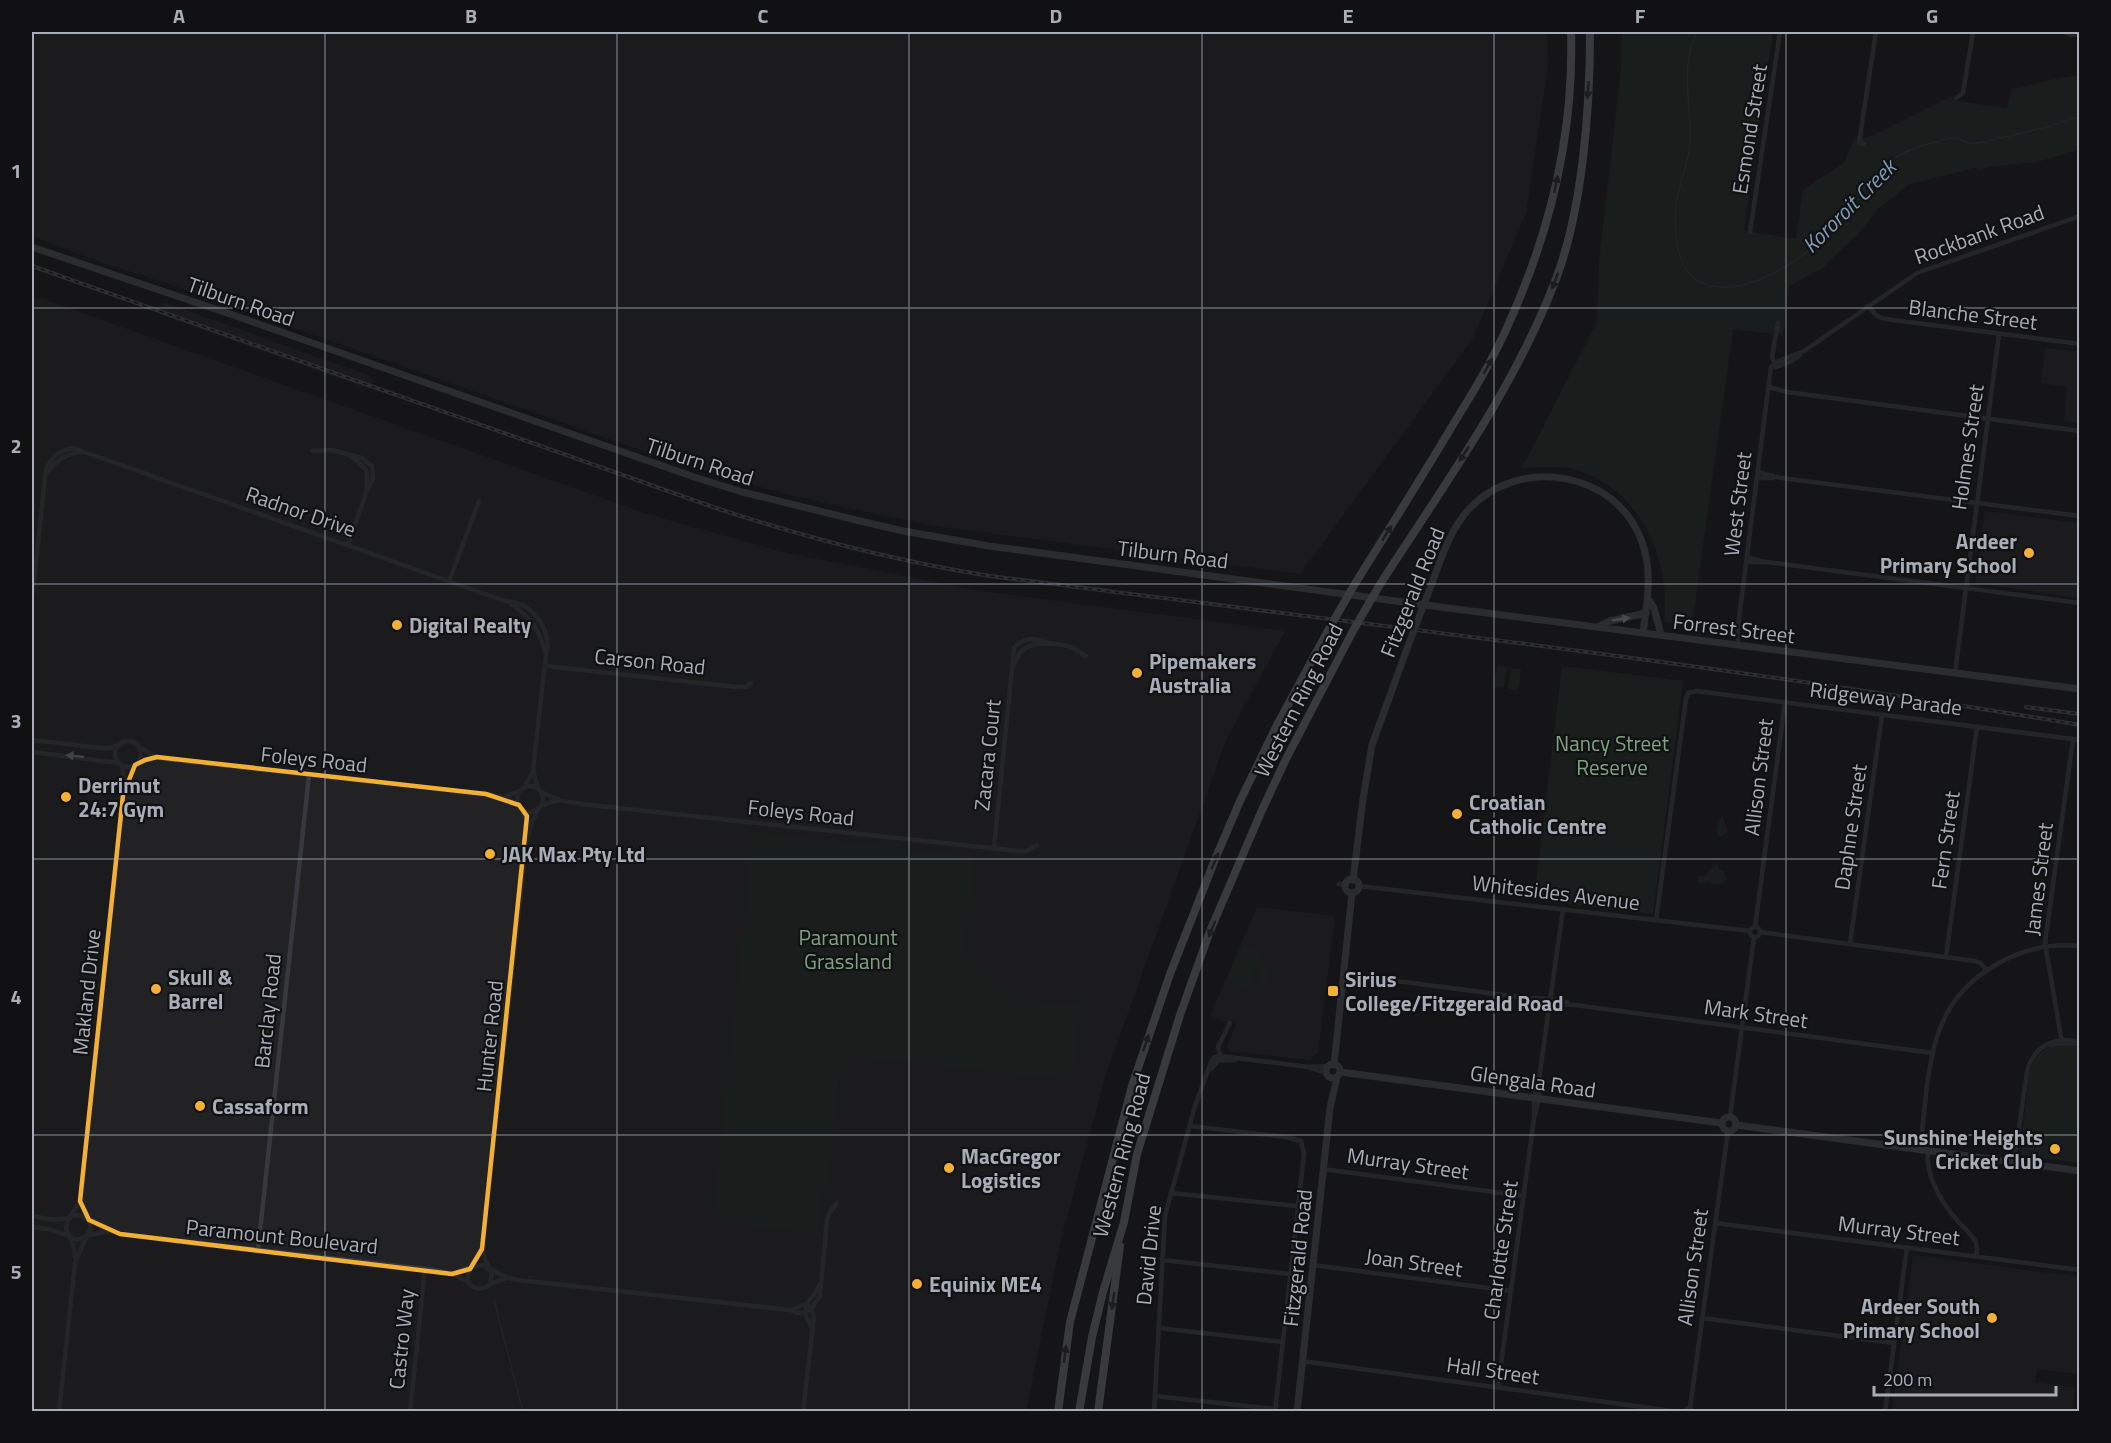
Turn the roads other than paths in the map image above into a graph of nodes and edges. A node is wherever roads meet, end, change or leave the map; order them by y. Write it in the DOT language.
graph roads {
  1 [pos="1570,32"];
  2 [pos="1590,32"];
  3 [pos="1780,32"];
  4 [pos="1876,32"];
  5 [pos="1973,32"];
  6 [pos="2065,32"];
  7 [pos="2079,34"];
  8 [pos="1956,98"];
  9 [pos="1864,144"];
  10 [pos="2079,216"];
  11 [pos="1750,232"];
  12 [pos="32,247"];
  13 [pos="1868,306"];
  14 [pos="1778,323"];
  15 [pos="1999,334"];
  16 [pos="2079,344"];
  17 [pos="1775,365"];
  18 [pos="1769,388"];
  19 [pos="1988,418"];
  20 [pos="2079,431"];
  21 [pos="312,451"];
  22 [pos="1757,475"];
  23 [pos="479,501"];
  24 [pos="1977,503"];
  25 [pos="2079,516"];
  26 [pos="348,545"];
  27 [pos="1746,559"];
  28 [pos="448,582"];
  29 [pos="1965,589"];
  30 [pos="32,599"];
  31 [pos="1385,599"];
  32 [pos="1648,599"];
  33 [pos="2079,603"];
  34 [pos="1646,613"];
  35 [pos="1598,627"];
  36 [pos="1643,633"];
  37 [pos="1661,635"];
  38 [pos="1735,645"];
  39 [pos="1086,656"];
  40 [pos="545,666"];
  41 [pos="1955,673"];
  42 [pos="751,683"];
  43 [pos="2079,689"];
  44 [pos="1785,702"];
  45 [pos="1882,715"];
  46 [pos="1977,727"];
  47 [pos="2073,739"];
  48 [pos="32,740"];
  49 [pos="2079,740"];
  50 [pos="119,745"];
  51 [pos="139,747"];
  52 [pos="32,752"];
  53 [pos="157,757"];
  54 [pos="120,764"];
  55 [pos="137,764"];
  56 [pos="532,771"];
  57 [pos="309,775"];
  58 [pos="125,787"];
  59 [pos="522,790"];
  60 [pos="540,790"];
  61 [pos="503,797"];
  62 [pos="559,800"];
  63 [pos="521,807"];
  64 [pos="539,807"];
  65 [pos="530,827"];
  66 [pos="1038,845"];
  67 [pos="994,848"];
  68 [pos="1346,883"];
  69 [pos="1359,886"];
  70 [pos="1352,893"];
  71 [pos="1563,909"];
  72 [pos="1656,920"];
  73 [pos="1755,927"];
  74 [pos="1750,931"];
  75 [pos="1760,932"];
  76 [pos="1754,937"];
  77 [pos="1850,944"];
  78 [pos="2079,946"];
  79 [pos="2045,947"];
  80 [pos="1946,957"];
  81 [pos="1987,970"];
  82 [pos="1343,974"];
  83 [pos="1550,1001"];
  84 [pos="1230,1023"];
  85 [pos="1742,1027"];
  86 [pos="2062,1041"];
  87 [pos="2079,1043"];
  88 [pos="1933,1053"];
  89 [pos="1222,1057"];
  90 [pos="1333,1072"];
  91 [pos="1537,1098"];
  92 [pos="1730,1117"];
  93 [pos="1721,1123"];
  94 [pos="1736,1125"];
  95 [pos="1190,1126"];
  96 [pos="1728,1131"];
  97 [pos="1924,1150"];
  98 [pos="2014,1163"];
  99 [pos="1323,1169"];
  100 [pos="2079,1172"];
  101 [pos="1171,1193"];
  102 [pos="1524,1196"];
  103 [pos="80,1202"];
  104 [pos="837,1203"];
  105 [pos="1298,1206"];
  106 [pos="32,1216"];
  107 [pos="71,1217"];
  108 [pos="88,1219"];
  109 [pos="1124,1222"];
  110 [pos="1715,1222"];
  111 [pos="32,1227"];
  112 [pos="108,1231"];
  113 [pos="70,1237"];
  114 [pos="86,1237"];
  115 [pos="1907,1247"];
  116 [pos="482,1249"];
  117 [pos="258,1250"];
  118 [pos="1974,1256"];
  119 [pos="76,1258"];
  120 [pos="1162,1260"];
  121 [pos="1313,1265"];
  122 [pos="471,1268"];
  123 [pos="489,1268"];
  124 [pos="425,1269"];
  125 [pos="2079,1270"];
  126 [pos="452,1274"];
  127 [pos="1290,1274"];
  128 [pos="507,1278"];
  129 [pos="468,1282"];
  130 [pos="821,1282"];
  131 [pos="490,1284"];
  132 [pos="1511,1291"];
  133 [pos="806,1304"];
  134 [pos="790,1310"];
  135 [pos="808,1310"];
  136 [pos="1702,1318"];
  137 [pos="1158,1328"];
  138 [pos="1283,1341"];
  139 [pos="1894,1343"];
  140 [pos="1302,1361"];
  141 [pos="1498,1387"];
  142 [pos="1155,1396"];
  143 [pos="1690,1408"];
  144 [pos="1275,1410"];
  145 [pos="59,1412"];
  146 [pos="410,1412"];
  147 [pos="803,1412"];
  148 [pos="1058,1412"];
  149 [pos="1079,1412"];
  150 [pos="1101,1412"];
  151 [pos="1154,1412"];
  152 [pos="1297,1412"];
  153 [pos="1681,1412"];
  154 [pos="1695,1412"];
  155 [pos="1885,1412"];
  148 -- 1 [label="highway, Western Ring Road, one-way, bridge"];
  2 -- 109 [label="highway, Western Ring Road, one-way, bridge"];
  3 -- 11 [label="street, Esmond Street"];
  4 -- 9 [label="street"];
  5 -- 8 [label="street"];
  6 -- 7 [label="street"];
  10 -- 13 [label="street, Rockbank Road"];
  12 -- 31 [label="street, Tilburn Road"];
  13 -- 15 [label="street, Blanche Street"];
  13 -- 17 [label="street, Rockbank Road"];
  14 -- 17 [label="street, West Street"];
  15 -- 16 [label="street, Blanche Street"];
  15 -- 19 [label="street, Holmes Street"];
  17 -- 18 [label="street, West Street"];
  18 -- 19 [label="street"];
  18 -- 22 [label="street, West Street"];
  19 -- 20 [label="street"];
  19 -- 24 [label="street, Holmes Street"];
  21 -- 26 [label="street"];
  22 -- 24 [label="street"];
  22 -- 27 [label="street, West Street"];
  23 -- 28 [label="street"];
  24 -- 25 [label="street"];
  24 -- 29 [label="street, Holmes Street"];
  26 -- 28 [label="street, Radnor Drive"];
  26 -- 30 [label="street, Radnor Drive"];
  27 -- 29 [label="street"];
  27 -- 38 [label="street, West Street"];
  28 -- 40 [label="street, Radnor Drive"];
  29 -- 33 [label="street"];
  29 -- 41 [label="street, Holmes Street"];
  31 -- 35 [label="street, Forrest Street"];
  32 -- 34 [label="street, Fitzgerald Road"];
  32 -- 37 [label="street"];
  32 -- 68 [label="street, Fitzgerald Road, bridge"];
  35 -- 34 [label="street, one-way"];
  34 -- 36 [label="street, Fitzgerald Road"];
  35 -- 36 [label="street, Forrest Street"];
  36 -- 37 [label="street, Forrest Street"];
  37 -- 38 [label="street, Forrest Street"];
  38 -- 41 [label="street, Forrest Street"];
  39 -- 67 [label="street, Zacara Court"];
  40 -- 42 [label="street, Carson Road"];
  40 -- 56 [label="street, Radnor Drive"];
  41 -- 43 [label="street, Forrest Street"];
  44 -- 45 [label="street, Ridgeway Parade"];
  44 -- 72 [label="street, Ridgeway Parade"];
  44 -- 73 [label="street, Allison Street"];
  45 -- 46 [label="street, Ridgeway Parade"];
  45 -- 77 [label="street, Daphne Street"];
  46 -- 47 [label="street, Ridgeway Parade"];
  46 -- 80 [label="street, Fern Street"];
  47 -- 49 [label="street, Ridgeway Parade"];
  47 -- 79 [label="street, James Street"];
  48 -- 50 [label="street"];
  50 -- 51 [label="street"];
  50 -- 54 [label="street"];
  51 -- 53 [label="street, Foleys Road"];
  51 -- 55 [label="street"];
  54 -- 52 [label="street, one-way"];
  53 -- 55 [label="street, Foleys Road"];
  53 -- 57 [label="street, Foleys Road"];
  54 -- 55 [label="street"];
  54 -- 58 [label="street, Makland Drive"];
  55 -- 58 [label="street, Makland Drive"];
  56 -- 59 [label="street, Radnor Drive"];
  56 -- 60 [label="street, Radnor Drive"];
  57 -- 61 [label="street, Foleys Road"];
  57 -- 117 [label="street, Barclay Road"];
  58 -- 103 [label="street, Makland Drive"];
  59 -- 60 [label="street"];
  59 -- 61 [label="street, Foleys Road"];
  59 -- 63 [label="street"];
  60 -- 62 [label="street, Foleys Road"];
  60 -- 64 [label="street"];
  61 -- 63 [label="street, Foleys Road"];
  62 -- 64 [label="street, Foleys Road"];
  62 -- 67 [label="street, Foleys Road"];
  63 -- 64 [label="street"];
  63 -- 65 [label="street"];
  64 -- 65 [label="street, Hunter Road"];
  65 -- 116 [label="street, Hunter Road"];
  66 -- 67 [label="street, Foleys Road"];
  68 -- 69 [label="street"];
  68 -- 70 [label="street"];
  69 -- 70 [label="street"];
  69 -- 71 [label="street, Whitesides Avenue"];
  70 -- 82 [label="street, Fitzgerald Road"];
  71 -- 72 [label="street, Whitesides Avenue"];
  71 -- 83 [label="street, Charlotte Street"];
  72 -- 74 [label="street, Whitesides Avenue"];
  73 -- 74 [label="street"];
  73 -- 75 [label="street"];
  74 -- 76 [label="street"];
  75 -- 76 [label="street"];
  75 -- 77 [label="street"];
  76 -- 85 [label="street"];
  77 -- 80 [label="street"];
  78 -- 79 [label="street"];
  79 -- 81 [label="street"];
  79 -- 86 [label="street, James Street"];
  80 -- 81 [label="street"];
  81 -- 88 [label="street"];
  82 -- 83 [label="street, Mark Street"];
  82 -- 90 [label="street, Fitzgerald Road"];
  83 -- 85 [label="street, Mark Street"];
  83 -- 91 [label="street, Charlotte Street"];
  84 -- 89 [label="street"];
  85 -- 88 [label="street, Mark Street"];
  85 -- 92 [label="street"];
  86 -- 87 [label="street"];
  86 -- 98 [label="street"];
  88 -- 97 [label="street"];
  89 -- 90 [label="street"];
  89 -- 95 [label="street, David Drive"];
  90 -- 91 [label="street, Glengala Road"];
  90 -- 99 [label="street, Fitzgerald Road"];
  91 -- 93 [label="street, Glengala Road"];
  91 -- 102 [label="street, Charlotte Street"];
  92 -- 93 [label="street"];
  92 -- 94 [label="street"];
  93 -- 96 [label="street"];
  94 -- 96 [label="street"];
  94 -- 97 [label="street"];
  95 -- 101 [label="street, David Drive"];
  95 -- 105 [label="street"];
  96 -- 110 [label="street, Allison Street"];
  97 -- 98 [label="street"];
  97 -- 118 [label="street"];
  98 -- 100 [label="street"];
  99 -- 102 [label="street, Murray Street"];
  99 -- 121 [label="street, Fitzgerald Road"];
  101 -- 105 [label="street"];
  101 -- 120 [label="street, David Drive"];
  102 -- 132 [label="street, Charlotte Street"];
  103 -- 107 [label="street, Makland Drive"];
  103 -- 108 [label="street, Makland Drive"];
  104 -- 130 [label="street"];
  105 -- 127 [label="street"];
  106 -- 107 [label="street"];
  107 -- 108 [label="street"];
  107 -- 113 [label="street"];
  108 -- 112 [label="street, Paramount Boulevard"];
  108 -- 114 [label="street"];
  109 -- 149 [label="highway, Western Ring Road"];
  109 -- 150 [label="highway, one-way"];
  110 -- 115 [label="street, Murray Street"];
  110 -- 136 [label="street, Allison Street"];
  111 -- 113 [label="street"];
  112 -- 114 [label="street, Paramount Boulevard"];
  112 -- 117 [label="street, Paramount Boulevard"];
  113 -- 114 [label="street"];
  113 -- 119 [label="street"];
  114 -- 119 [label="street"];
  115 -- 118 [label="street, Murray Street"];
  115 -- 139 [label="street"];
  116 -- 122 [label="street, Hunter Road"];
  116 -- 123 [label="street, Hunter Road"];
  117 -- 124 [label="street, Paramount Boulevard"];
  118 -- 125 [label="street, Murray Street"];
  119 -- 145 [label="street"];
  120 -- 127 [label="street"];
  120 -- 137 [label="street, David Drive"];
  121 -- 132 [label="street, Joan Street"];
  121 -- 140 [label="street, Fitzgerald Road"];
  122 -- 123 [label="street"];
  122 -- 126 [label="street, Paramount Boulevard"];
  122 -- 129 [label="street"];
  123 -- 128 [label="street"];
  123 -- 131 [label="street"];
  124 -- 126 [label="street, Paramount Boulevard"];
  124 -- 146 [label="street, Castro Way"];
  126 -- 129 [label="street, Paramount Boulevard"];
  127 -- 138 [label="street"];
  128 -- 131 [label="street"];
  128 -- 134 [label="street"];
  129 -- 131 [label="street"];
  130 -- 133 [label="street"];
  130 -- 135 [label="street"];
  132 -- 141 [label="street, Charlotte Street"];
  133 -- 134 [label="street"];
  133 -- 135 [label="street"];
  134 -- 135 [label="street"];
  135 -- 147 [label="street"];
  136 -- 139 [label="street"];
  136 -- 143 [label="street, Allison Street"];
  137 -- 138 [label="street"];
  137 -- 142 [label="street, David Drive"];
  138 -- 144 [label="street"];
  139 -- 155 [label="street"];
  140 -- 141 [label="street, Hall Street"];
  140 -- 152 [label="street, Fitzgerald Road"];
  141 -- 153 [label="street, Hall Street"];
  142 -- 144 [label="street"];
  142 -- 151 [label="street, David Drive"];
  143 -- 153 [label="street"];
  143 -- 154 [label="street"];
}
